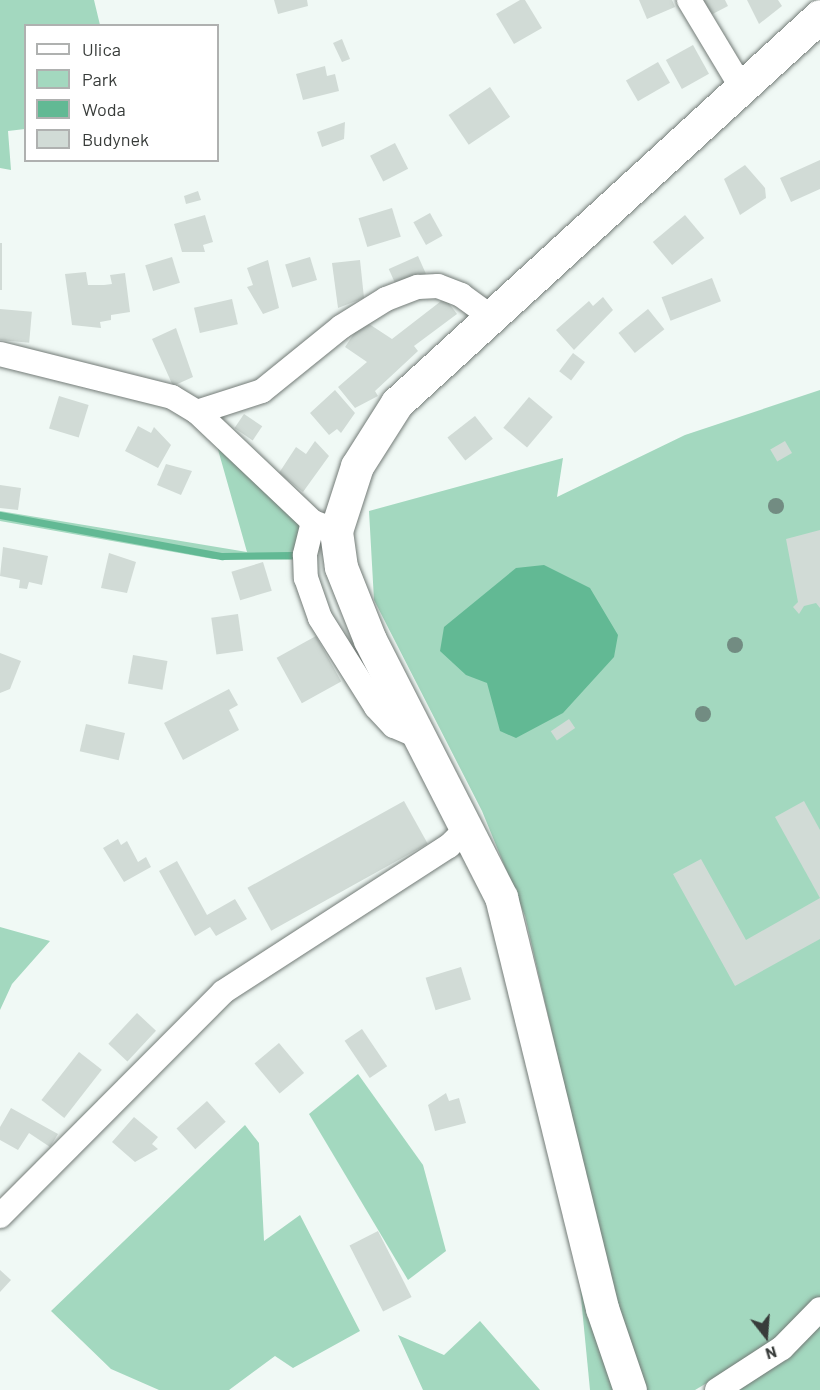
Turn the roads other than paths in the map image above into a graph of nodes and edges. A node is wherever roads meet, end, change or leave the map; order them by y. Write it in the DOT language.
graph roads {
  1 [pos="689,0"];
  2 [pos="820,16"];
  3 [pos="743,90"];
  4 [pos="490,316"];
  5 [pos="0,354"];
  6 [pos="197,412"];
  7 [pos="324,527"];
  8 [pos="468,827"];
  9 [pos="0,1215"];
  10 [pos="820,1309"];
  11 [pos="630,1390"];
  12 [pos="717,1390"];
  1 -- 3 [label="street"];
  2 -- 3 [label="street"];
  3 -- 4 [label="street"];
  4 -- 6 [label="street"];
  4 -- 7 [label="street"];
  5 -- 6 [label="street"];
  6 -- 7 [label="street"];
  7 -- 8 [label="street"];
  8 -- 9 [label="street"];
  8 -- 11 [label="street"];
  10 -- 12 [label="street"];
}
